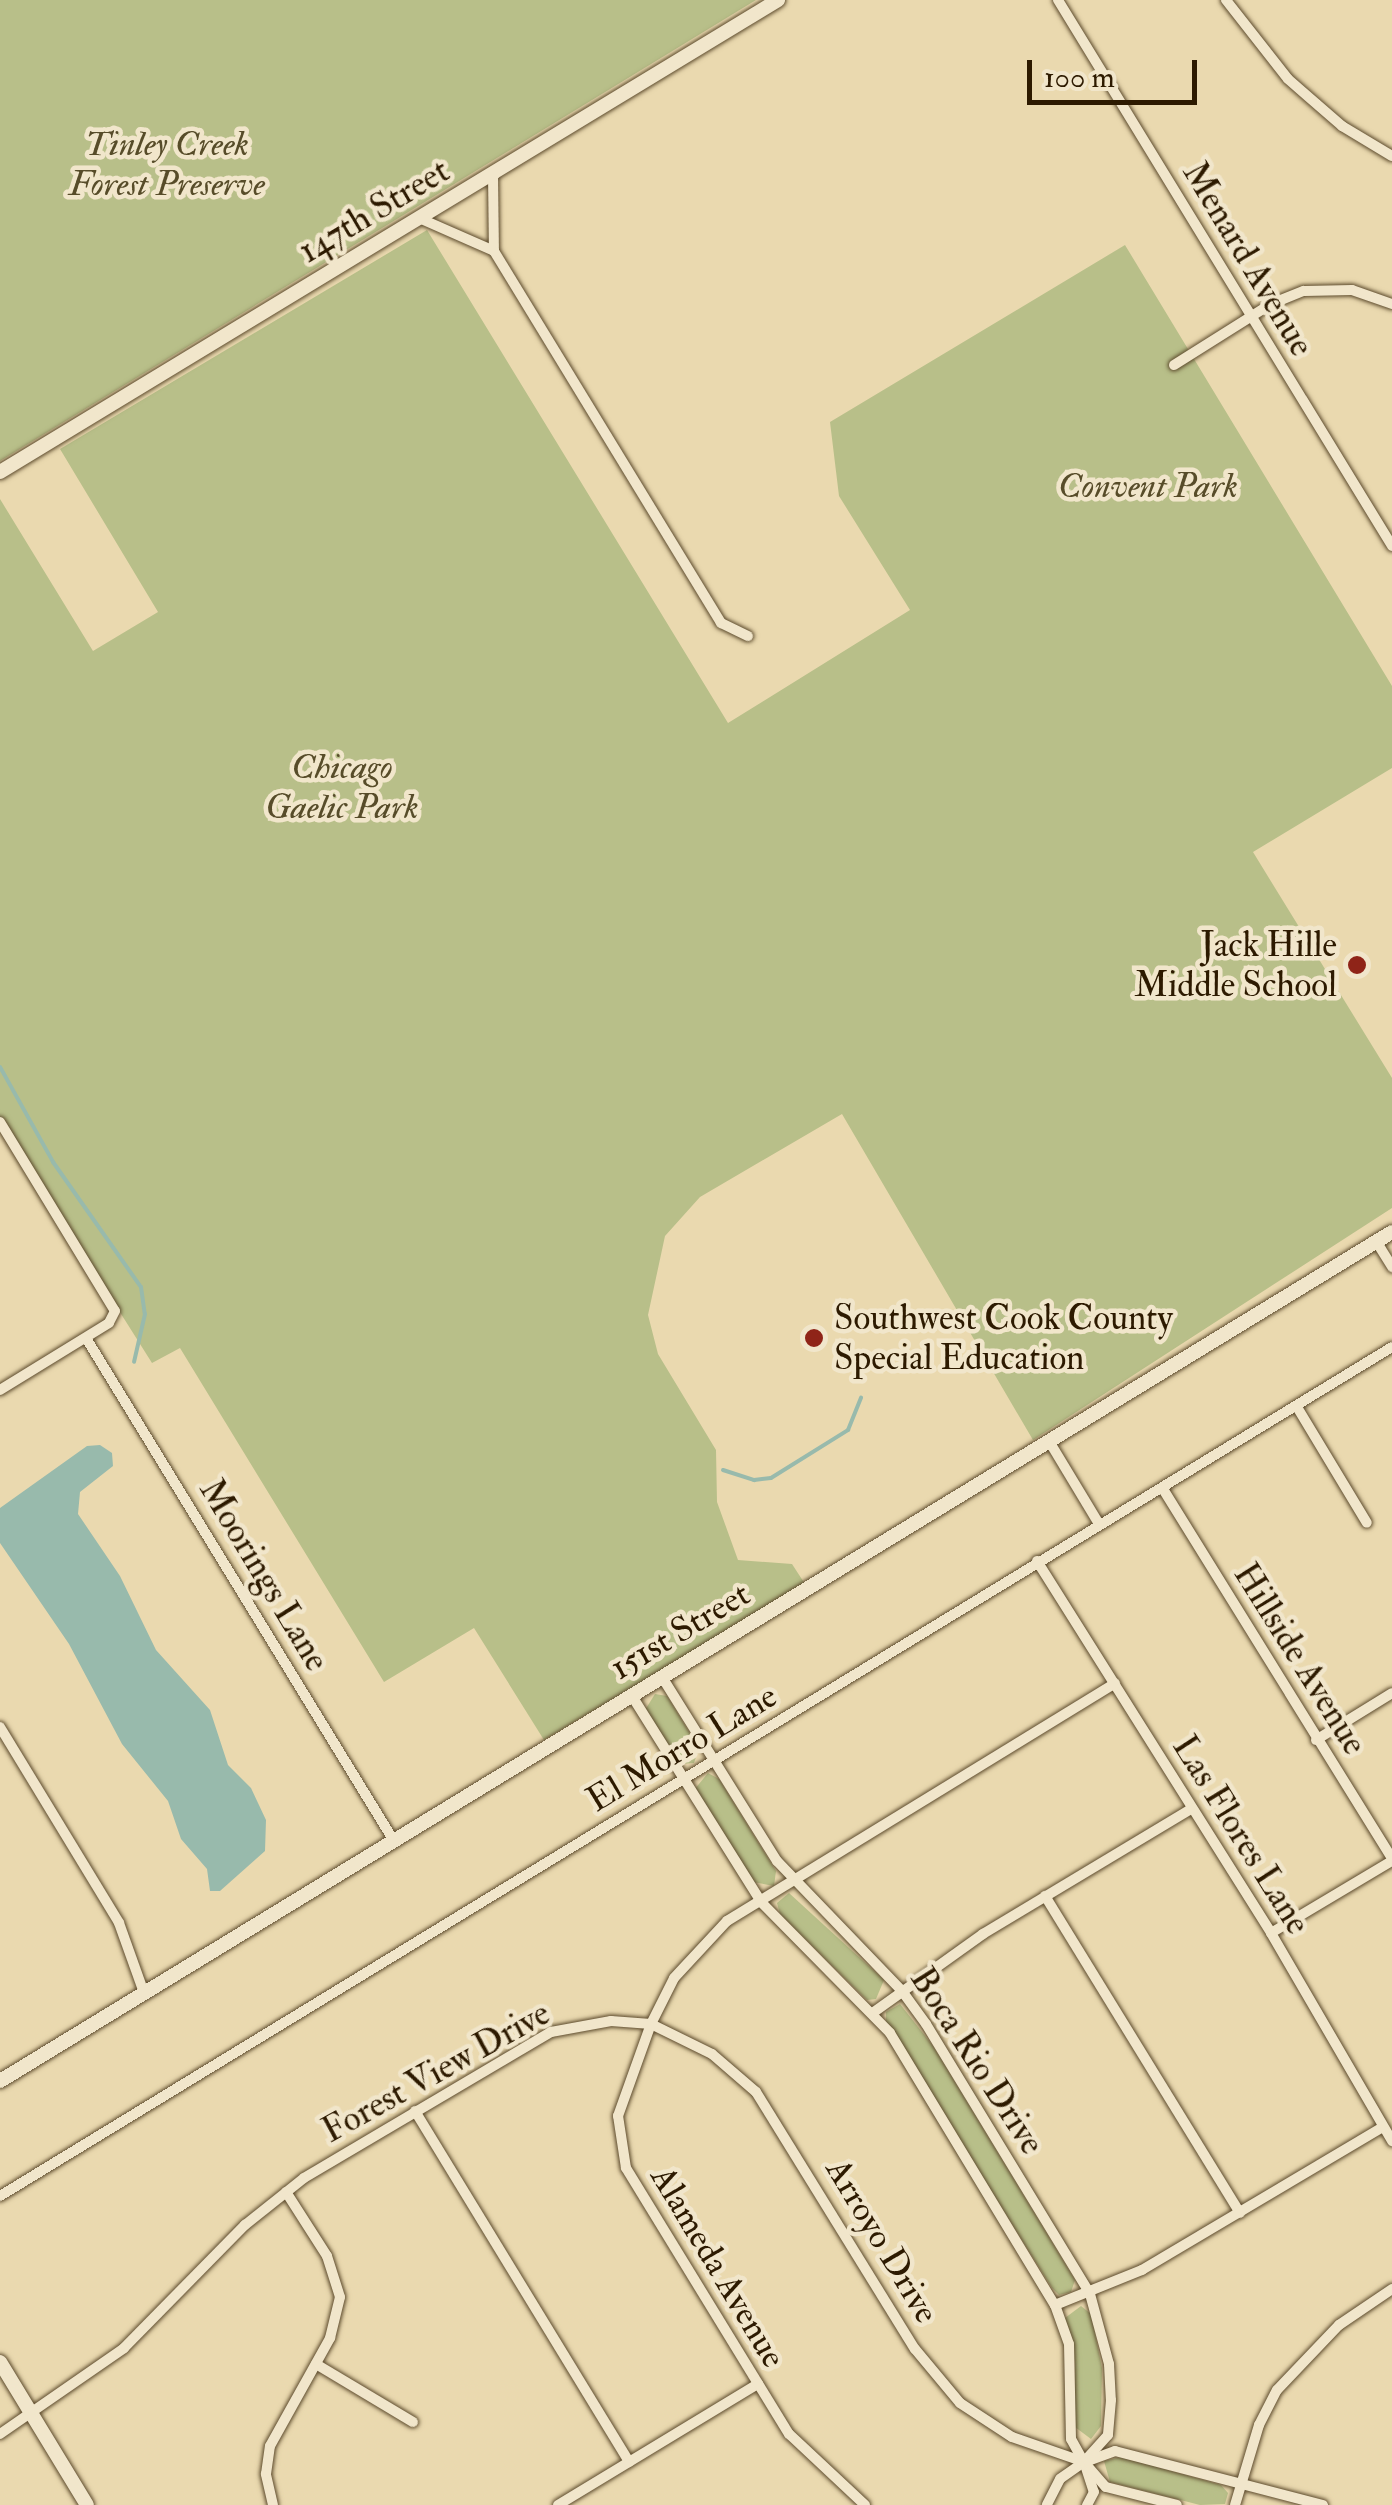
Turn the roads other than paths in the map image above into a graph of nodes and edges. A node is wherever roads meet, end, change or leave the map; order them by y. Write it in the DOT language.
graph roads {
  1 [pos="778,0"];
  2 [pos="1058,0"];
  3 [pos="1226,0"];
  4 [pos="1392,156"];
  5 [pos="494,173"];
  6 [pos="419,218"];
  7 [pos="494,251"];
  8 [pos="1392,304"];
  9 [pos="1250,316"];
  10 [pos="1174,365"];
  11 [pos="0,472"];
  12 [pos="1392,546"];
  13 [pos="748,636"];
  14 [pos="0,1122"];
  15 [pos="1392,1232"];
  16 [pos="1376,1241"];
  17 [pos="1392,1267"];
  18 [pos="86,1338"];
  19 [pos="1392,1347"];
  20 [pos="0,1390"];
  21 [pos="1297,1407"];
  22 [pos="1048,1441"];
  23 [pos="1163,1488"];
  24 [pos="1367,1523"];
  25 [pos="1099,1524"];
  26 [pos="1037,1561"];
  27 [pos="662,1677"];
  28 [pos="1114,1684"];
  29 [pos="1392,1693"];
  30 [pos="632,1696"];
  31 [pos="0,1727"];
  32 [pos="1316,1740"];
  33 [pos="715,1763"];
  34 [pos="683,1779"];
  35 [pos="1192,1810"];
  36 [pos="394,1841"];
  37 [pos="1392,1859"];
  38 [pos="794,1881"];
  39 [pos="1045,1896"];
  40 [pos="760,1902"];
  41 [pos="1271,1933"];
  42 [pos="902,1991"];
  43 [pos="144,1993"];
  44 [pos="874,2012"];
  45 [pos="651,2024"];
  46 [pos="2,2076"];
  47 [pos="415,2111"];
  48 [pos="1383,2127"];
  49 [pos="1392,2141"];
  50 [pos="286,2192"];
  51 [pos="0,2196"];
  52 [pos="1240,2213"];
  53 [pos="1392,2289"];
  54 [pos="1090,2294"];
  55 [pos="1054,2306"];
  56 [pos="0,2362"];
  57 [pos="316,2364"];
  58 [pos="758,2384"];
  59 [pos="31,2414"];
  60 [pos="413,2422"];
  61 [pos="0,2434"];
  62 [pos="629,2462"];
  63 [pos="1084,2462"];
  64 [pos="1241,2484"];
  65 [pos="86,2505"];
  66 [pos="274,2505"];
  67 [pos="558,2505"];
  68 [pos="864,2505"];
  69 [pos="1047,2505"];
  70 [pos="1087,2505"];
  71 [pos="1177,2505"];
  72 [pos="1235,2505"];
  73 [pos="1323,2505"];
  1 -- 5 [label="street, 147th Street"];
  2 -- 9 [label="street, Menard Avenue"];
  3 -- 4 [label="street"];
  5 -- 6 [label="street, 147th Street"];
  5 -- 7 [label="street"];
  6 -- 7 [label="street"];
  6 -- 11 [label="street, 147th Street"];
  7 -- 13 [label="street"];
  8 -- 9 [label="street"];
  9 -- 10 [label="street"];
  9 -- 12 [label="street, Menard Avenue"];
  14 -- 18 [label="street"];
  15 -- 16 [label="street, 151st Street"];
  16 -- 17 [label="street"];
  16 -- 22 [label="street, 151st Street"];
  18 -- 20 [label="street"];
  18 -- 36 [label="street, Moorings Lane"];
  19 -- 21 [label="street, El Morro Lane"];
  21 -- 23 [label="street, El Morro Lane"];
  21 -- 24 [label="street"];
  22 -- 25 [label="street"];
  22 -- 27 [label="street, 151st Street"];
  23 -- 25 [label="street, El Morro Lane"];
  23 -- 32 [label="street, Hillside Avenue"];
  25 -- 26 [label="street, El Morro Lane"];
  26 -- 28 [label="street, Las Flores Lane"];
  26 -- 33 [label="street, El Morro Lane"];
  27 -- 30 [label="street, 151st Street"];
  27 -- 33 [label="street, Boca Rio Drive"];
  28 -- 35 [label="street, Las Flores Lane"];
  28 -- 38 [label="street"];
  29 -- 32 [label="street"];
  30 -- 34 [label="street, Boca Rio Drive"];
  30 -- 36 [label="street, 151st Street"];
  31 -- 43 [label="street"];
  32 -- 37 [label="street, Hillside Avenue"];
  33 -- 34 [label="street, El Morro Lane"];
  33 -- 38 [label="street, Boca Rio Drive"];
  34 -- 40 [label="street, Boca Rio Drive"];
  34 -- 51 [label="street, El Morro Lane"];
  35 -- 39 [label="street"];
  35 -- 41 [label="street, Las Flores Lane"];
  36 -- 43 [label="street, 151st Street"];
  37 -- 41 [label="street"];
  38 -- 40 [label="street"];
  38 -- 42 [label="street, Boca Rio Drive"];
  39 -- 42 [label="street"];
  39 -- 52 [label="street"];
  40 -- 44 [label="street, Boca Rio Drive"];
  40 -- 45 [label="street"];
  41 -- 48 [label="street, Las Flores Lane"];
  42 -- 44 [label="street"];
  42 -- 54 [label="street, Boca Rio Drive"];
  43 -- 46 [label="street, 151st Street"];
  44 -- 55 [label="street, Boca Rio Drive"];
  45 -- 47 [label="street, Forest View Drive"];
  45 -- 58 [label="street, Alameda Avenue"];
  45 -- 63 [label="street, Arroyo Drive"];
  47 -- 50 [label="street, Forest View Drive"];
  47 -- 62 [label="street"];
  48 -- 49 [label="street, Las Flores Lane"];
  48 -- 52 [label="street"];
  50 -- 57 [label="street"];
  50 -- 59 [label="street, Forest View Drive"];
  52 -- 54 [label="street"];
  53 -- 64 [label="street"];
  54 -- 55 [label="street"];
  54 -- 63 [label="street, Boca Rio Drive"];
  55 -- 63 [label="street, Boca Rio Drive"];
  56 -- 59 [label="street"];
  57 -- 60 [label="street"];
  57 -- 66 [label="street"];
  58 -- 62 [label="street"];
  58 -- 68 [label="street, Alameda Avenue"];
  59 -- 61 [label="street, Forest View Drive"];
  59 -- 65 [label="street"];
  62 -- 67 [label="street"];
  63 -- 64 [label="street, Arroyo Drive"];
  63 -- 69 [label="street, Boca Rio Drive"];
  63 -- 70 [label="street, Boca Rio Drive"];
  63 -- 71 [label="street, Arroyo Drive"];
  64 -- 72 [label="street"];
  64 -- 73 [label="street, Arroyo Drive"];
}
